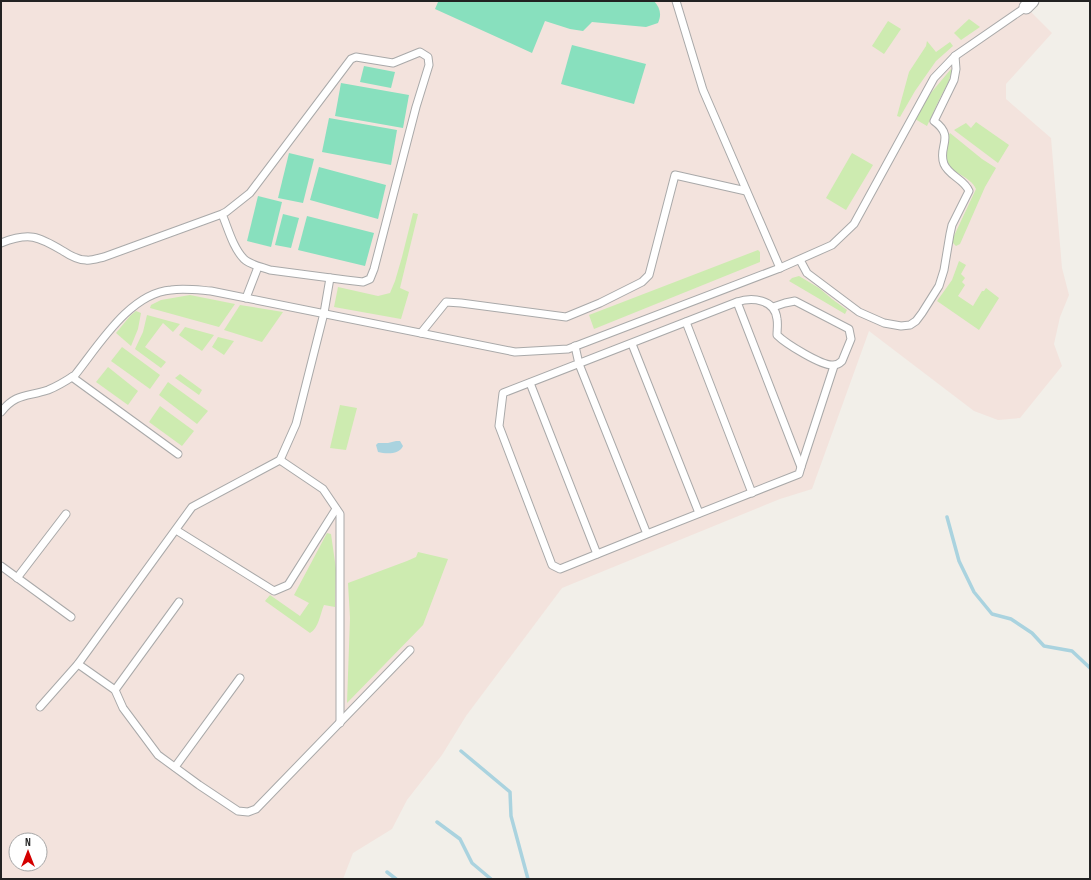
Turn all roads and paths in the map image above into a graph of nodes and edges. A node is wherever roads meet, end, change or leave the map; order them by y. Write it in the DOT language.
graph roads {
  1 [pos="676,1"];
  2 [pos="1029,4"];
  3 [pos="955,56"];
  4 [pos="746,190"];
  5 [pos="222,214"];
  6 [pos="1,243"];
  7 [pos="800,260"];
  8 [pos="258,266"];
  9 [pos="780,268"];
  10 [pos="330,278"];
  11 [pos="246,298"];
  12 [pos="737,302"];
  13 [pos="772,307"];
  14 [pos="324,313"];
  15 [pos="686,322"];
  16 [pos="421,333"];
  17 [pos="632,344"];
  18 [pos="575,346"];
  19 [pos="579,364"];
  20 [pos="834,366"];
  21 [pos="72,377"];
  22 [pos="530,383"];
  23 [pos="1,412"];
  24 [pos="178,454"];
  25 [pos="280,460"];
  26 [pos="801,467"];
  27 [pos="752,492"];
  28 [pos="336,509"];
  29 [pos="66,514"];
  30 [pos="699,514"];
  31 [pos="176,530"];
  32 [pos="647,534"];
  33 [pos="597,554"];
  34 [pos="1,566"];
  35 [pos="17,578"];
  36 [pos="179,602"];
  37 [pos="71,617"];
  38 [pos="410,650"];
  39 [pos="78,664"];
  40 [pos="240,678"];
  41 [pos="114,690"];
  42 [pos="40,707"];
  43 [pos="340,723"];
  44 [pos="175,767"];
  1 -- 4 [label="lane"];
  2 -- 3 [label="lane"];
  3 -- 7 [label="lane"];
  3 -- 7 [label="lane"];
  4 -- 9 [label="lane"];
  4 -- 16 [label="lane"];
  5 -- 6 [label="lane"];
  5 -- 8 [label="lane"];
  5 -- 10 [label="lane"];
  7 -- 9 [label="lane"];
  8 -- 10 [label="lane"];
  8 -- 11 [label="lane"];
  9 -- 18 [label="lane"];
  10 -- 14 [label="lane"];
  11 -- 14 [label="lane"];
  11 -- 21 [label="lane"];
  12 -- 13 [label="lane"];
  12 -- 15 [label="lane"];
  12 -- 26 [label="lane"];
  13 -- 20 [label="lane"];
  13 -- 20 [label="lane"];
  14 -- 16 [label="lane"];
  14 -- 25 [label="lane"];
  15 -- 17 [label="lane"];
  15 -- 27 [label="lane"];
  16 -- 18 [label="lane"];
  17 -- 19 [label="lane"];
  17 -- 30 [label="lane"];
  18 -- 19 [label="lane"];
  19 -- 22 [label="lane"];
  19 -- 32 [label="lane"];
  20 -- 26 [label="lane"];
  21 -- 23 [label="lane"];
  21 -- 24 [label="lane"];
  22 -- 33 [label="lane"];
  22 -- 33 [label="lane"];
  25 -- 28 [label="lane"];
  25 -- 31 [label="lane"];
  26 -- 27 [label="lane"];
  27 -- 30 [label="lane"];
  28 -- 31 [label="lane"];
  28 -- 43 [label="lane"];
  29 -- 35 [label="lane"];
  30 -- 32 [label="lane"];
  31 -- 39 [label="lane"];
  32 -- 33 [label="lane"];
  34 -- 35 [label="lane"];
  35 -- 37 [label="lane"];
  36 -- 41 [label="lane"];
  38 -- 43 [label="lane"];
  39 -- 41 [label="lane"];
  39 -- 42 [label="lane"];
  40 -- 44 [label="lane"];
  41 -- 44 [label="lane"];
  43 -- 44 [label="lane"];
}
